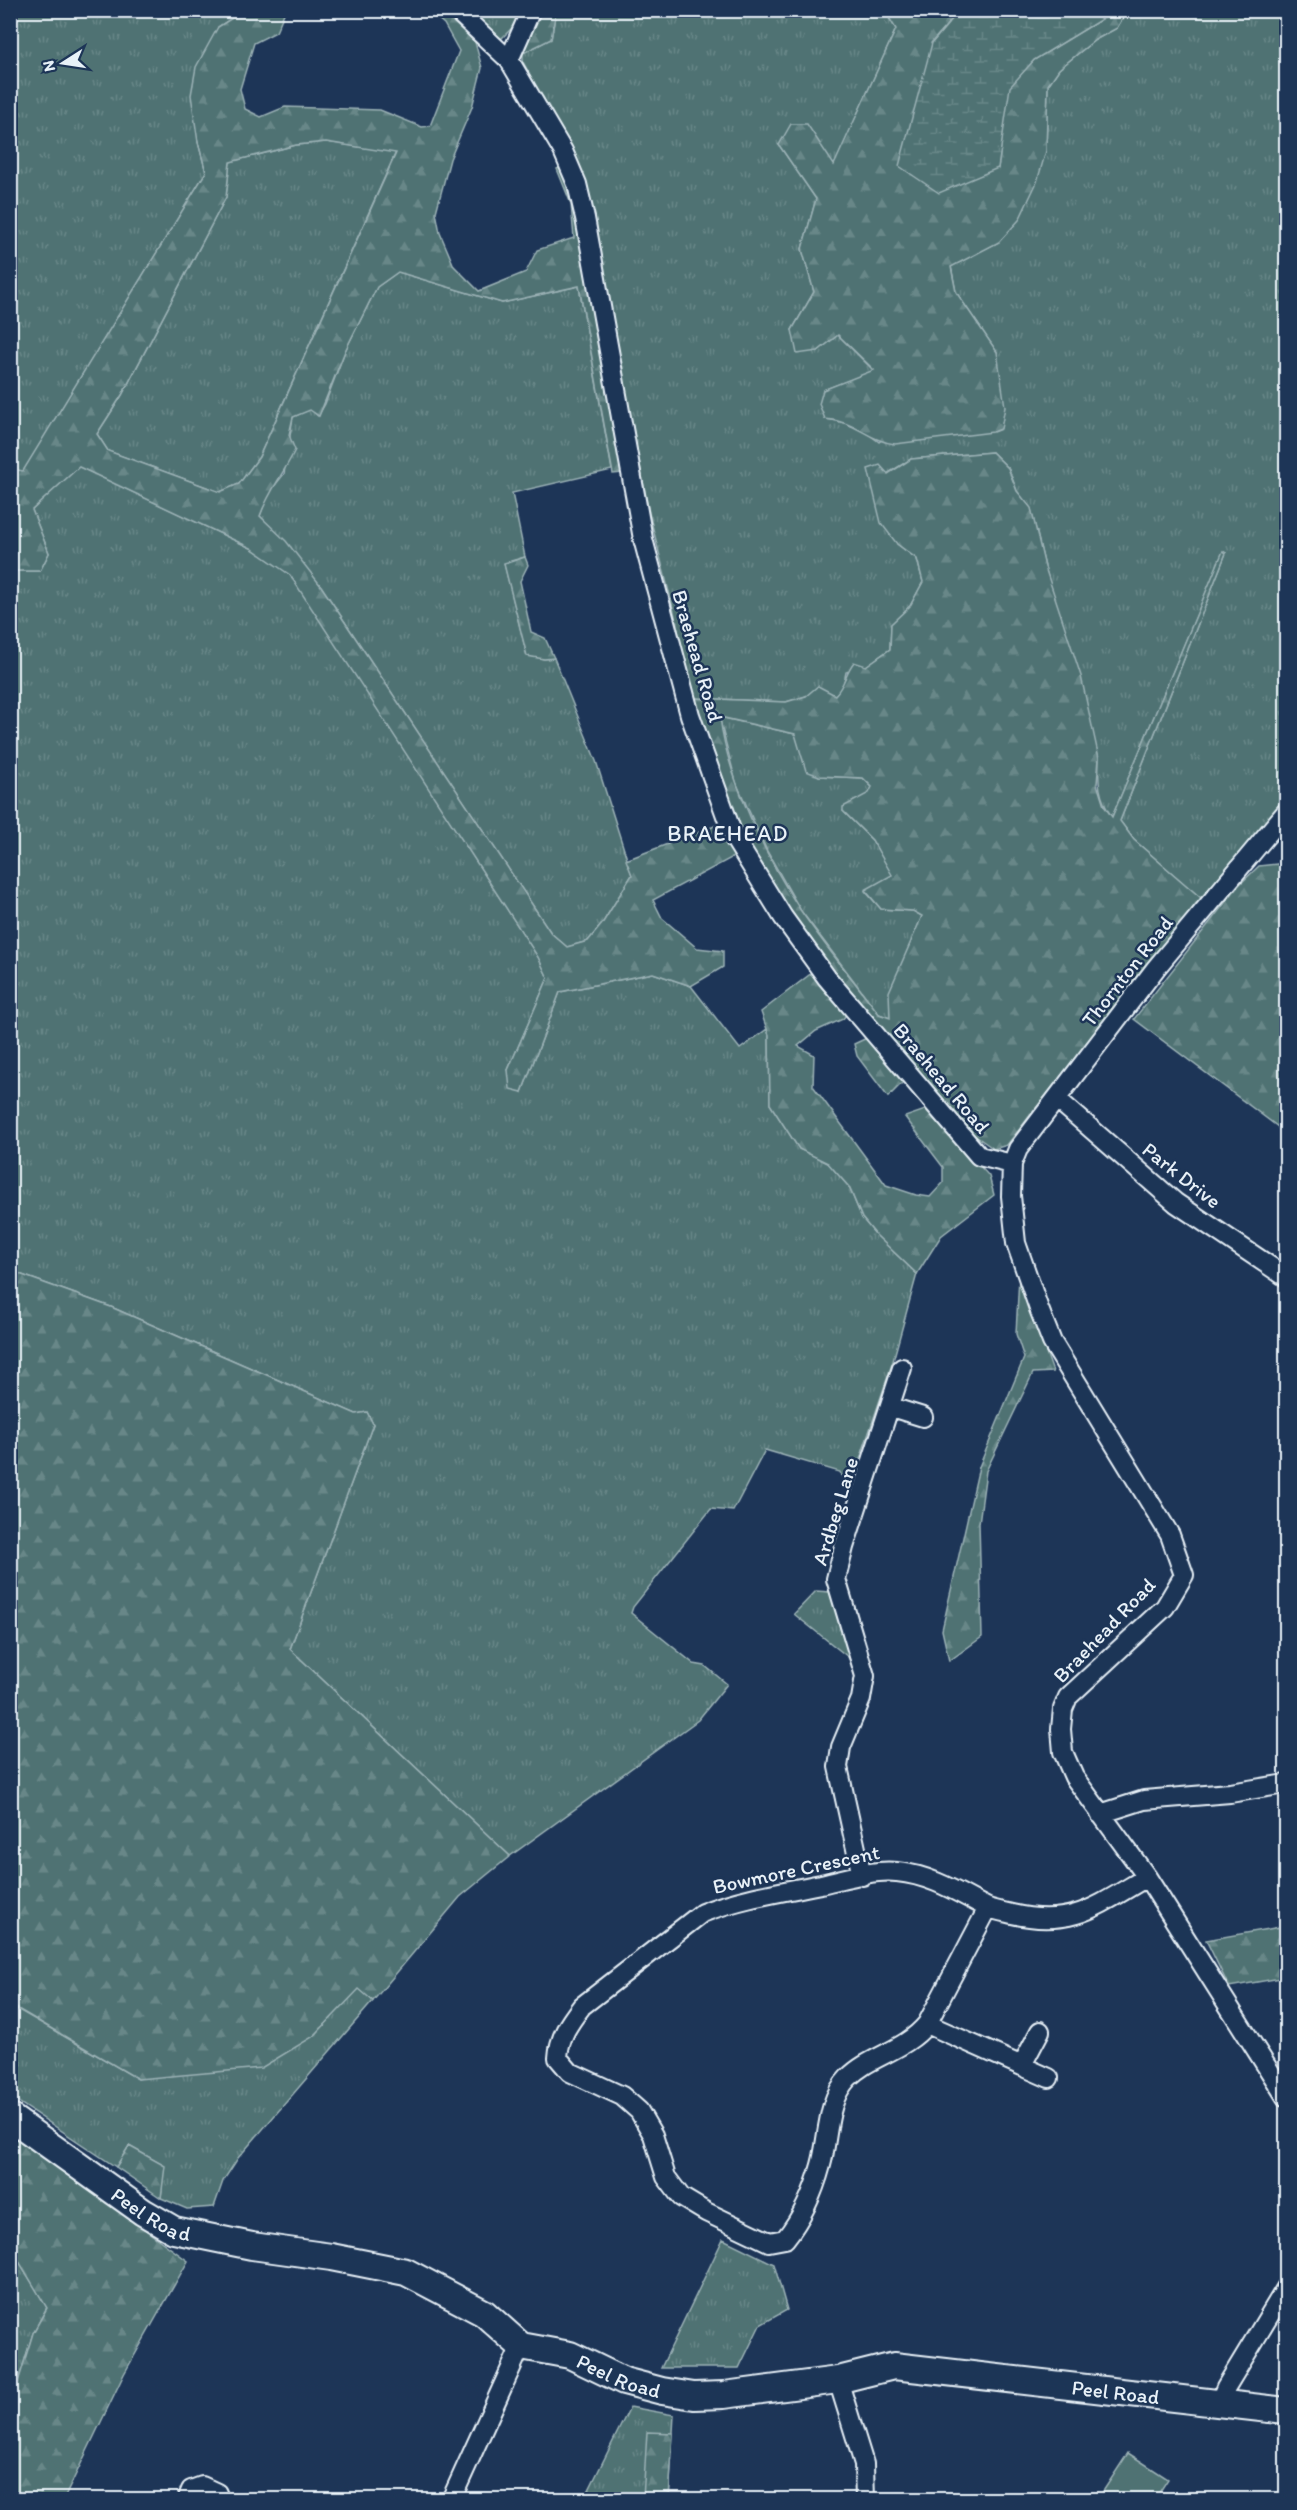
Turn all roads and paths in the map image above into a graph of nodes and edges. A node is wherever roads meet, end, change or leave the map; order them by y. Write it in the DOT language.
graph roads {
  1 [pos="456,10"];
  2 [pos="531,10"];
  3 [pos="509,60"];
  4 [pos="1287,812"];
  5 [pos="1057,1099"];
  6 [pos="1012,1164"];
  7 [pos="1287,1277"];
  8 [pos="902,1368"];
  9 [pos="891,1407"];
  10 [pos="923,1417"];
  11 [pos="1287,1785"];
  12 [pos="1100,1814"];
  13 [pos="861,1876"];
  14 [pos="1147,1877"];
  15 [pos="988,1908"];
  16 [pos="927,2024"];
  17 [pos="1040,2031"];
  18 [pos="1022,2065"];
  19 [pos="1049,2078"];
  20 [pos="1287,2097"];
  21 [pos="10,2117"];
  22 [pos="1287,2288"];
  23 [pos="521,2346"];
  24 [pos="838,2380"];
  25 [pos="1219,2404"];
  26 [pos="1287,2411"];
  27 [pos="187,2499"];
  28 [pos="219,2499"];
  29 [pos="451,2499"];
  30 [pos="865,2499"];
  1 -- 3 [label="street, Braehead Road"];
  2 -- 3 [label="street"];
  3 -- 6 [label="street, Braehead Road"];
  4 -- 5 [label="street, Thornton Road"];
  5 -- 6 [label="street, Thornton Road"];
  5 -- 7 [label="street, Park Drive"];
  6 -- 12 [label="street, Braehead Road"];
  8 -- 9 [label="street, Ardbeg Lane"];
  9 -- 10 [label="street"];
  9 -- 13 [label="street, Ardbeg Lane"];
  11 -- 12 [label="street"];
  12 -- 14 [label="street, Braehead Road"];
  13 -- 15 [label="street, Bowmore Crescent"];
  13 -- 16 [label="street, Bowmore Crescent"];
  14 -- 15 [label="street, Bowmore Crescent"];
  14 -- 20 [label="street, Braehead Road"];
  15 -- 16 [label="street, Bowmore Crescent"];
  16 -- 18 [label="street"];
  17 -- 18 [label="street"];
  18 -- 19 [label="street"];
  21 -- 23 [label="street, Peel Road"];
  22 -- 25 [label="street"];
  23 -- 24 [label="street, Peel Road"];
  23 -- 29 [label="street"];
  24 -- 25 [label="street, Peel Road"];
  24 -- 30 [label="street"];
  25 -- 26 [label="street, Peel Road"];
  27 -- 28 [label="street"];
}
